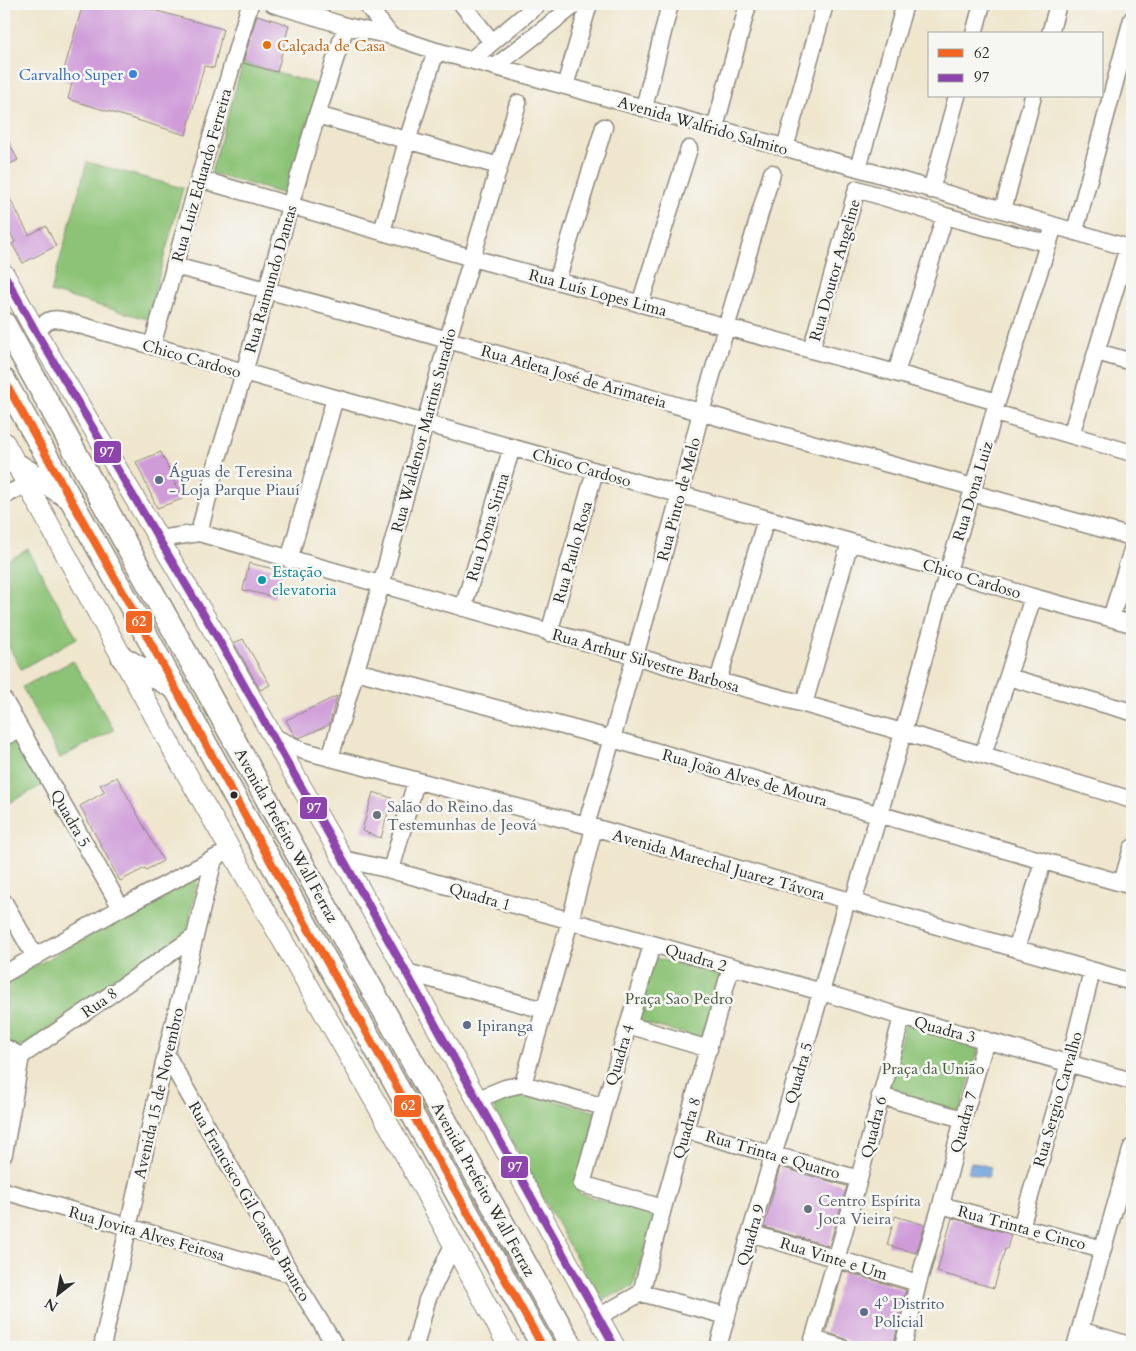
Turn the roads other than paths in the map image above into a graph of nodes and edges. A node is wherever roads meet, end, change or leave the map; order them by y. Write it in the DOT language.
graph roads {
  1 [pos="250,4"];
  2 [pos="273,4"];
  3 [pos="366,4"];
  4 [pos="462,4"];
  5 [pos="538,4"];
  6 [pos="576,4"];
  7 [pos="589,4"];
  8 [pos="670,4"];
  9 [pos="748,4"];
  10 [pos="825,4"];
  11 [pos="904,4"];
  12 [pos="982,4"];
  13 [pos="1058,4"];
  14 [pos="1132,19"];
  15 [pos="346,26"];
  16 [pos="975,32"];
  17 [pos="1051,32"];
  18 [pos="391,36"];
  19 [pos="492,42"];
  20 [pos="436,51"];
  21 [pos="471,60"];
  22 [pos="496,66"];
  23 [pos="565,86"];
  24 [pos="956,98"];
  25 [pos="1032,98"];
  26 [pos="518,103"];
  27 [pos="644,108"];
  28 [pos="317,115"];
  29 [pos="604,127"];
  30 [pos="715,128"];
  31 [pos="407,141"];
  32 [pos="785,148"];
  33 [pos="689,149"];
  34 [pos="499,166"];
  35 [pos="858,168"];
  36 [pos="772,173"];
  37 [pos="199,179"];
  38 [pos="931,190"];
  39 [pos="290,206"];
  40 [pos="1002,210"];
  41 [pos="945,216"];
  42 [pos="1054,226"];
  43 [pos="1074,231"];
  44 [pos="382,232"];
  45 [pos="1048,244"];
  46 [pos="1130,248"];
  47 [pos="472,258"];
  48 [pos="174,266"];
  49 [pos="4,274"];
  50 [pos="557,281"];
  51 [pos="267,289"];
  52 [pos="640,304"];
  53 [pos="4,323"];
  54 [pos="726,328"];
  55 [pos="36,332"];
  56 [pos="448,340"];
  57 [pos="152,346"];
  58 [pos="811,350"];
  59 [pos="1097,352"];
  60 [pos="1132,362"];
  61 [pos="244,372"];
  62 [pos="896,373"];
  63 [pos="4,380"];
  64 [pos="335,398"];
  65 [pos="996,408"];
  66 [pos="701,412"];
  67 [pos="425,423"];
  68 [pos="1071,436"];
  69 [pos="4,442"];
  70 [pos="512,447"];
  71 [pos="1132,453"];
  72 [pos="16,464"];
  73 [pos="594,471"];
  74 [pos="27,484"];
  75 [pos="972,490"];
  76 [pos="680,494"];
  77 [pos="4,496"];
  78 [pos="70,498"];
  79 [pos="766,519"];
  80 [pos="199,533"];
  81 [pos="1132,537"];
  82 [pos="159,539"];
  83 [pos="850,542"];
  84 [pos="1132,550"];
  85 [pos="289,560"];
  86 [pos="948,570"];
  87 [pos="381,585"];
  88 [pos="1033,597"];
  89 [pos="463,608"];
  90 [pos="1111,618"];
  91 [pos="1132,624"];
  92 [pos="549,633"];
  93 [pos="635,656"];
  94 [pos="122,658"];
  95 [pos="356,671"];
  96 [pos="1008,677"];
  97 [pos="718,681"];
  98 [pos="176,689"];
  99 [pos="4,700"];
  100 [pos="804,704"];
  101 [pos="1132,712"];
  102 [pos="20,729"];
  103 [pos="903,733"];
  104 [pos="272,736"];
  105 [pos="4,738"];
  106 [pos="612,739"];
  107 [pos="304,752"];
  108 [pos="983,755"];
  109 [pos="330,758"];
  110 [pos="287,762"];
  111 [pos="416,781"];
  112 [pos="1132,800"];
  113 [pos="879,814"];
  114 [pos="590,827"];
  115 [pos="1132,848"];
  116 [pos="222,855"];
  117 [pos="343,859"];
  118 [pos="1043,862"];
  119 [pos="391,870"];
  120 [pos="1127,885"];
  121 [pos="850,901"];
  122 [pos="4,902"];
  123 [pos="121,908"];
  124 [pos="570,921"];
  125 [pos="194,937"];
  126 [pos="652,945"];
  127 [pos="1016,949"];
  128 [pos="35,956"];
  129 [pos="731,967"];
  130 [pos="1092,971"];
  131 [pos="406,972"];
  132 [pos="4,974"];
  133 [pos="1132,982"];
  134 [pos="822,992"];
  135 [pos="544,1010"];
  136 [pos="902,1017"];
  137 [pos="628,1025"];
  138 [pos="986,1040"];
  139 [pos="4,1047"];
  140 [pos="709,1048"];
  141 [pos="166,1054"];
  142 [pos="21,1056"];
  143 [pos="1068,1063"];
  144 [pos="4,1068"];
  145 [pos="1132,1080"];
  146 [pos="523,1084"];
  147 [pos="880,1096"];
  148 [pos="476,1100"];
  149 [pos="604,1107"];
  150 [pos="963,1119"];
  151 [pos="686,1130"];
  152 [pos="1132,1147"];
  153 [pos="4,1154"];
  154 [pos="774,1154"];
  155 [pos="1130,1165"];
  156 [pos="859,1178"];
  157 [pos="4,1191"];
  158 [pos="941,1205"];
  159 [pos="663,1208"];
  160 [pos="128,1227"];
  161 [pos="1021,1227"];
  162 [pos="750,1233"];
  163 [pos="453,1245"];
  164 [pos="1103,1249"];
  165 [pos="836,1259"];
  166 [pos="291,1274"];
  167 [pos="918,1283"];
  168 [pos="641,1293"];
  169 [pos="727,1316"];
  170 [pos="598,1317"];
  171 [pos="1080,1330"];
  172 [pos="812,1343"];
  173 [pos="1132,1346"];
  174 [pos="102,1347"];
  175 [pos="336,1347"];
  176 [pos="415,1347"];
  177 [pos="509,1347"];
  178 [pos="543,1347"];
  179 [pos="572,1347"];
  180 [pos="615,1347"];
  181 [pos="718,1347"];
  182 [pos="840,1347"];
  183 [pos="903,1347"];
  184 [pos="1075,1347"];
  1 -- 37 [label="street, Rua Luiz Eduardo Ferreira"];
  2 -- 15 [label="street, Avenida Walfrido Salmito"];
  3 -- 18 [label="street"];
  4 -- 19 [label="street"];
  5 -- 19 [label="street"];
  6 -- 22 [label="street"];
  7 -- 23 [label="street"];
  8 -- 27 [label="street"];
  9 -- 30 [label="street"];
  10 -- 32 [label="street"];
  11 -- 35 [label="street"];
  12 -- 16 [label="street"];
  13 -- 17 [label="street"];
  14 -- 43 [label="street"];
  15 -- 18 [label="street, Avenida Walfrido Salmito"];
  15 -- 28 [label="street, Rua Raimundo Dantas"];
  18 -- 20 [label="street, Avenida Walfrido Salmito"];
  19 -- 21 [label="street"];
  20 -- 21 [label="street, Avenida Walfrido Salmito"];
  20 -- 31 [label="street"];
  21 -- 22 [label="street, Avenida Walfrido Salmito"];
  22 -- 23 [label="street, Avenida Walfrido Salmito"];
  23 -- 27 [label="street, Avenida Walfrido Salmito"];
  24 -- 38 [label="street"];
  25 -- 40 [label="street"];
  26 -- 34 [label="street, Rua Waldenor Martins Suradio"];
  27 -- 30 [label="street, Avenida Walfrido Salmito"];
  28 -- 31 [label="street"];
  28 -- 39 [label="street, Rua Raimundo Dantas"];
  29 -- 50 [label="street"];
  30 -- 32 [label="street, Avenida Walfrido Salmito"];
  31 -- 34 [label="street"];
  31 -- 44 [label="street"];
  32 -- 35 [label="street, Avenida Walfrido Salmito"];
  33 -- 52 [label="street"];
  34 -- 47 [label="street, Rua Waldenor Martins Suradio"];
  35 -- 38 [label="street, Avenida Walfrido Salmito"];
  36 -- 54 [label="street, Rua Pinto de Melo"];
  37 -- 39 [label="street, Rua Luís Lopes Lima"];
  37 -- 48 [label="street, Rua Luiz Eduardo Ferreira"];
  38 -- 40 [label="street, Avenida Walfrido Salmito"];
  39 -- 44 [label="street, Rua Luís Lopes Lima"];
  39 -- 51 [label="street, Rua Raimundo Dantas"];
  40 -- 42 [label="street, Avenida Walfrido Salmito"];
  41 -- 45 [label="street"];
  41 -- 58 [label="street, Rua Doutor Angeline"];
  41 -- 62 [label="street"];
  42 -- 43 [label="street, Avenida Walfrido Salmito"];
  42 -- 45 [label="street, Rua Dona Luiz"];
  43 -- 46 [label="street, Avenida Walfrido Salmito"];
  44 -- 47 [label="street, Rua Luís Lopes Lima"];
  45 -- 65 [label="street, Rua Dona Luiz"];
  46 -- 59 [label="street"];
  47 -- 50 [label="street, Rua Luís Lopes Lima"];
  47 -- 56 [label="street, Rua Waldenor Martins Suradio"];
  48 -- 51 [label="street, Rua Atleta José de Arimateia"];
  48 -- 57 [label="street, Rua Luiz Eduardo Ferreira"];
  49 -- 55 [label="main road"];
  50 -- 52 [label="street, Rua Luís Lopes Lima"];
  51 -- 56 [label="street, Rua Atleta José de Arimateia"];
  51 -- 61 [label="street, Rua Raimundo Dantas"];
  52 -- 54 [label="street, Rua Luís Lopes Lima"];
  53 -- 179 [label="highway, Avenida Prefeito Wall Ferraz"];
  54 -- 58 [label="street, Rua Luís Lopes Lima"];
  54 -- 66 [label="street, Rua Pinto de Melo"];
  55 -- 57 [label="street, Chico Cardoso"];
  55 -- 82 [label="main road"];
  56 -- 66 [label="street, Rua Atleta José de Arimateia"];
  56 -- 67 [label="street, Rua Waldenor Martins Suradio"];
  57 -- 61 [label="street, Chico Cardoso"];
  58 -- 62 [label="street, Rua Luís Lopes Lima"];
  59 -- 60 [label="street"];
  59 -- 68 [label="street"];
  61 -- 64 [label="street, Chico Cardoso"];
  61 -- 80 [label="street, Rua Raimundo Dantas"];
  62 -- 65 [label="street, Rua Luís Lopes Lima"];
  63 -- 78 [label="highway, Avenida Prefeito Wall Ferraz"];
  64 -- 67 [label="street, Chico Cardoso"];
  64 -- 85 [label="street"];
  65 -- 68 [label="street, Rua Luís Lopes Lima"];
  65 -- 75 [label="street, Rua Dona Luiz"];
  66 -- 75 [label="street, Rua Atleta José de Arimateia"];
  66 -- 76 [label="street, Rua Pinto de Melo"];
  67 -- 70 [label="street, Chico Cardoso"];
  67 -- 87 [label="street, Rua Waldenor Martins Suradio"];
  68 -- 71 [label="street, Rua Luís Lopes Lima"];
  69 -- 72 [label="main road"];
  70 -- 73 [label="street, Chico Cardoso"];
  70 -- 89 [label="street, Rua Dona Sirina"];
  72 -- 74 [label="main road"];
  72 -- 78 [label="highway"];
  73 -- 76 [label="street, Chico Cardoso"];
  73 -- 92 [label="street, Rua Paulo Rosa"];
  74 -- 77 [label="street"];
  74 -- 94 [label="main road"];
  75 -- 81 [label="street, Rua Atleta José de Arimateia"];
  75 -- 86 [label="street, Rua Dona Luiz"];
  76 -- 79 [label="street, Chico Cardoso"];
  76 -- 93 [label="street, Rua Pinto de Melo"];
  78 -- 98 [label="highway, Avenida Prefeito Wall Ferraz"];
  79 -- 83 [label="street, Chico Cardoso"];
  79 -- 97 [label="street"];
  80 -- 82 [label="street, Rua Arthur Silvestre Barbosa"];
  80 -- 85 [label="street, Rua Arthur Silvestre Barbosa"];
  82 -- 104 [label="main road"];
  83 -- 86 [label="street, Chico Cardoso"];
  83 -- 100 [label="street"];
  84 -- 90 [label="street"];
  85 -- 87 [label="street, Rua Arthur Silvestre Barbosa"];
  86 -- 88 [label="street, Chico Cardoso"];
  86 -- 103 [label="street, Rua Dona Luiz"];
  87 -- 89 [label="street, Rua Arthur Silvestre Barbosa"];
  87 -- 95 [label="street, Rua Waldenor Martins Suradio"];
  88 -- 90 [label="street, Chico Cardoso"];
  88 -- 96 [label="street"];
  89 -- 92 [label="street, Rua Arthur Silvestre Barbosa"];
  90 -- 91 [label="street, Chico Cardoso"];
  92 -- 93 [label="street, Rua Arthur Silvestre Barbosa"];
  93 -- 97 [label="street, Rua Arthur Silvestre Barbosa"];
  93 -- 106 [label="street, Rua Pinto de Melo"];
  94 -- 98 [label="highway"];
  94 -- 116 [label="main road"];
  95 -- 106 [label="street, Rua João Alves de Moura"];
  95 -- 109 [label="street, Rua Waldenor Martins Suradio"];
  96 -- 101 [label="street"];
  96 -- 108 [label="street"];
  97 -- 100 [label="street, Rua Arthur Silvestre Barbosa"];
  98 -- 178 [label="highway, Avenida Prefeito Wall Ferraz"];
  99 -- 102 [label="street"];
  100 -- 103 [label="street, Rua Arthur Silvestre Barbosa"];
  102 -- 105 [label="street"];
  102 -- 123 [label="street, Quadra 5"];
  103 -- 108 [label="street, Rua Arthur Silvestre Barbosa"];
  103 -- 113 [label="street, Rua Dona Luiz"];
  104 -- 107 [label="street, Avenida Marechal Juarez Távora"];
  104 -- 110 [label="main road"];
  106 -- 113 [label="street, Rua João Alves de Moura"];
  106 -- 114 [label="street, Rua Pinto de Melo"];
  107 -- 109 [label="street, Avenida Marechal Juarez Távora"];
  107 -- 110 [label="street"];
  108 -- 112 [label="street, Rua Arthur Silvestre Barbosa"];
  109 -- 111 [label="street, Avenida Marechal Juarez Távora"];
  110 -- 117 [label="main road"];
  111 -- 114 [label="street, Avenida Marechal Juarez Távora"];
  111 -- 119 [label="street"];
  113 -- 118 [label="street, Rua João Alves de Moura"];
  113 -- 121 [label="street, Rua Dona Luiz"];
  114 -- 121 [label="street, Avenida Marechal Juarez Távora"];
  114 -- 124 [label="street, Rua Pinto de Melo"];
  115 -- 120 [label="street"];
  116 -- 123 [label="street"];
  116 -- 125 [label="street, Avenida 15 de Novembro"];
  116 -- 163 [label="main road"];
  117 -- 119 [label="street, Quadra 1"];
  117 -- 131 [label="main road"];
  118 -- 120 [label="street, Rua João Alves de Moura"];
  118 -- 127 [label="street"];
  119 -- 124 [label="street, Quadra 1"];
  121 -- 127 [label="street, Avenida Marechal Juarez Távora"];
  121 -- 134 [label="street, Rua Dona Luiz"];
  122 -- 128 [label="street"];
  123 -- 128 [label="street"];
  124 -- 126 [label="street, Quadra 2"];
  124 -- 135 [label="street, Rua Pinto de Melo"];
  125 -- 141 [label="street, Avenida 15 de Novembro"];
  125 -- 142 [label="street, Rua 8"];
  126 -- 129 [label="street, Quadra 2"];
  126 -- 137 [label="street, Quadra 4"];
  127 -- 130 [label="street, Avenida Marechal Juarez Távora"];
  128 -- 132 [label="street"];
  129 -- 134 [label="street, Quadra 2"];
  129 -- 140 [label="street, Quadra 8"];
  130 -- 133 [label="street, Avenida Marechal Juarez Távora"];
  130 -- 143 [label="street, Rua Sergio Carvalho"];
  131 -- 135 [label="street"];
  131 -- 148 [label="main road"];
  134 -- 136 [label="street, Quadra 3"];
  134 -- 154 [label="street, Quadra 5"];
  135 -- 146 [label="street, Rua Pinto de Melo"];
  136 -- 138 [label="street, Quadra 3"];
  136 -- 147 [label="street, Quadra 6"];
  137 -- 140 [label="street"];
  137 -- 149 [label="street, Quadra 4"];
  138 -- 143 [label="street, Quadra 3"];
  138 -- 150 [label="street, Quadra 7"];
  139 -- 142 [label="street"];
  140 -- 151 [label="street, Quadra 8"];
  141 -- 160 [label="street, Avenida 15 de Novembro"];
  141 -- 166 [label="street, Rua Francisco Gil Castelo Branco"];
  142 -- 144 [label="street, Rua 8"];
  142 -- 153 [label="street"];
  143 -- 145 [label="street, Quadra 3"];
  143 -- 161 [label="street, Rua Sergio Carvalho"];
  146 -- 148 [label="street"];
  146 -- 149 [label="street"];
  147 -- 150 [label="street"];
  147 -- 156 [label="street, Quadra 6"];
  148 -- 170 [label="main road"];
  149 -- 159 [label="street, Quadra 4"];
  150 -- 158 [label="street, Quadra 7"];
  151 -- 154 [label="street, Rua Trinta e Quatro"];
  151 -- 159 [label="street, Quadra 8"];
  152 -- 155 [label="street"];
  154 -- 156 [label="street, Rua Trinta e Quatro"];
  154 -- 162 [label="street, Quadra 9"];
  155 -- 164 [label="street"];
  156 -- 165 [label="street, Quadra 6"];
  157 -- 160 [label="street, Rua Jovita Alves Feitosa"];
  158 -- 161 [label="street, Rua Trinta e Cinco"];
  158 -- 167 [label="street, Quadra 7"];
  159 -- 168 [label="street, Quadra 8"];
  160 -- 166 [label="street, Rua Jovita Alves Feitosa"];
  160 -- 174 [label="street, Avenida 15 de Novembro"];
  161 -- 164 [label="street, Rua Trinta e Cinco"];
  162 -- 165 [label="street, Rua Vinte e Um"];
  162 -- 169 [label="street, Quadra 9"];
  163 -- 176 [label="street"];
  163 -- 177 [label="main road"];
  164 -- 171 [label="street"];
  165 -- 167 [label="street, Rua Vinte e Um"];
  165 -- 172 [label="street, Quadra 6"];
  166 -- 175 [label="street, Rua Francisco Gil Castelo Branco"];
  167 -- 183 [label="street, Quadra 7"];
  168 -- 169 [label="street"];
  168 -- 170 [label="street"];
  169 -- 181 [label="street, Quadra 9"];
  170 -- 180 [label="main road"];
  171 -- 173 [label="street"];
  171 -- 184 [label="street"];
  172 -- 182 [label="street"];
}
